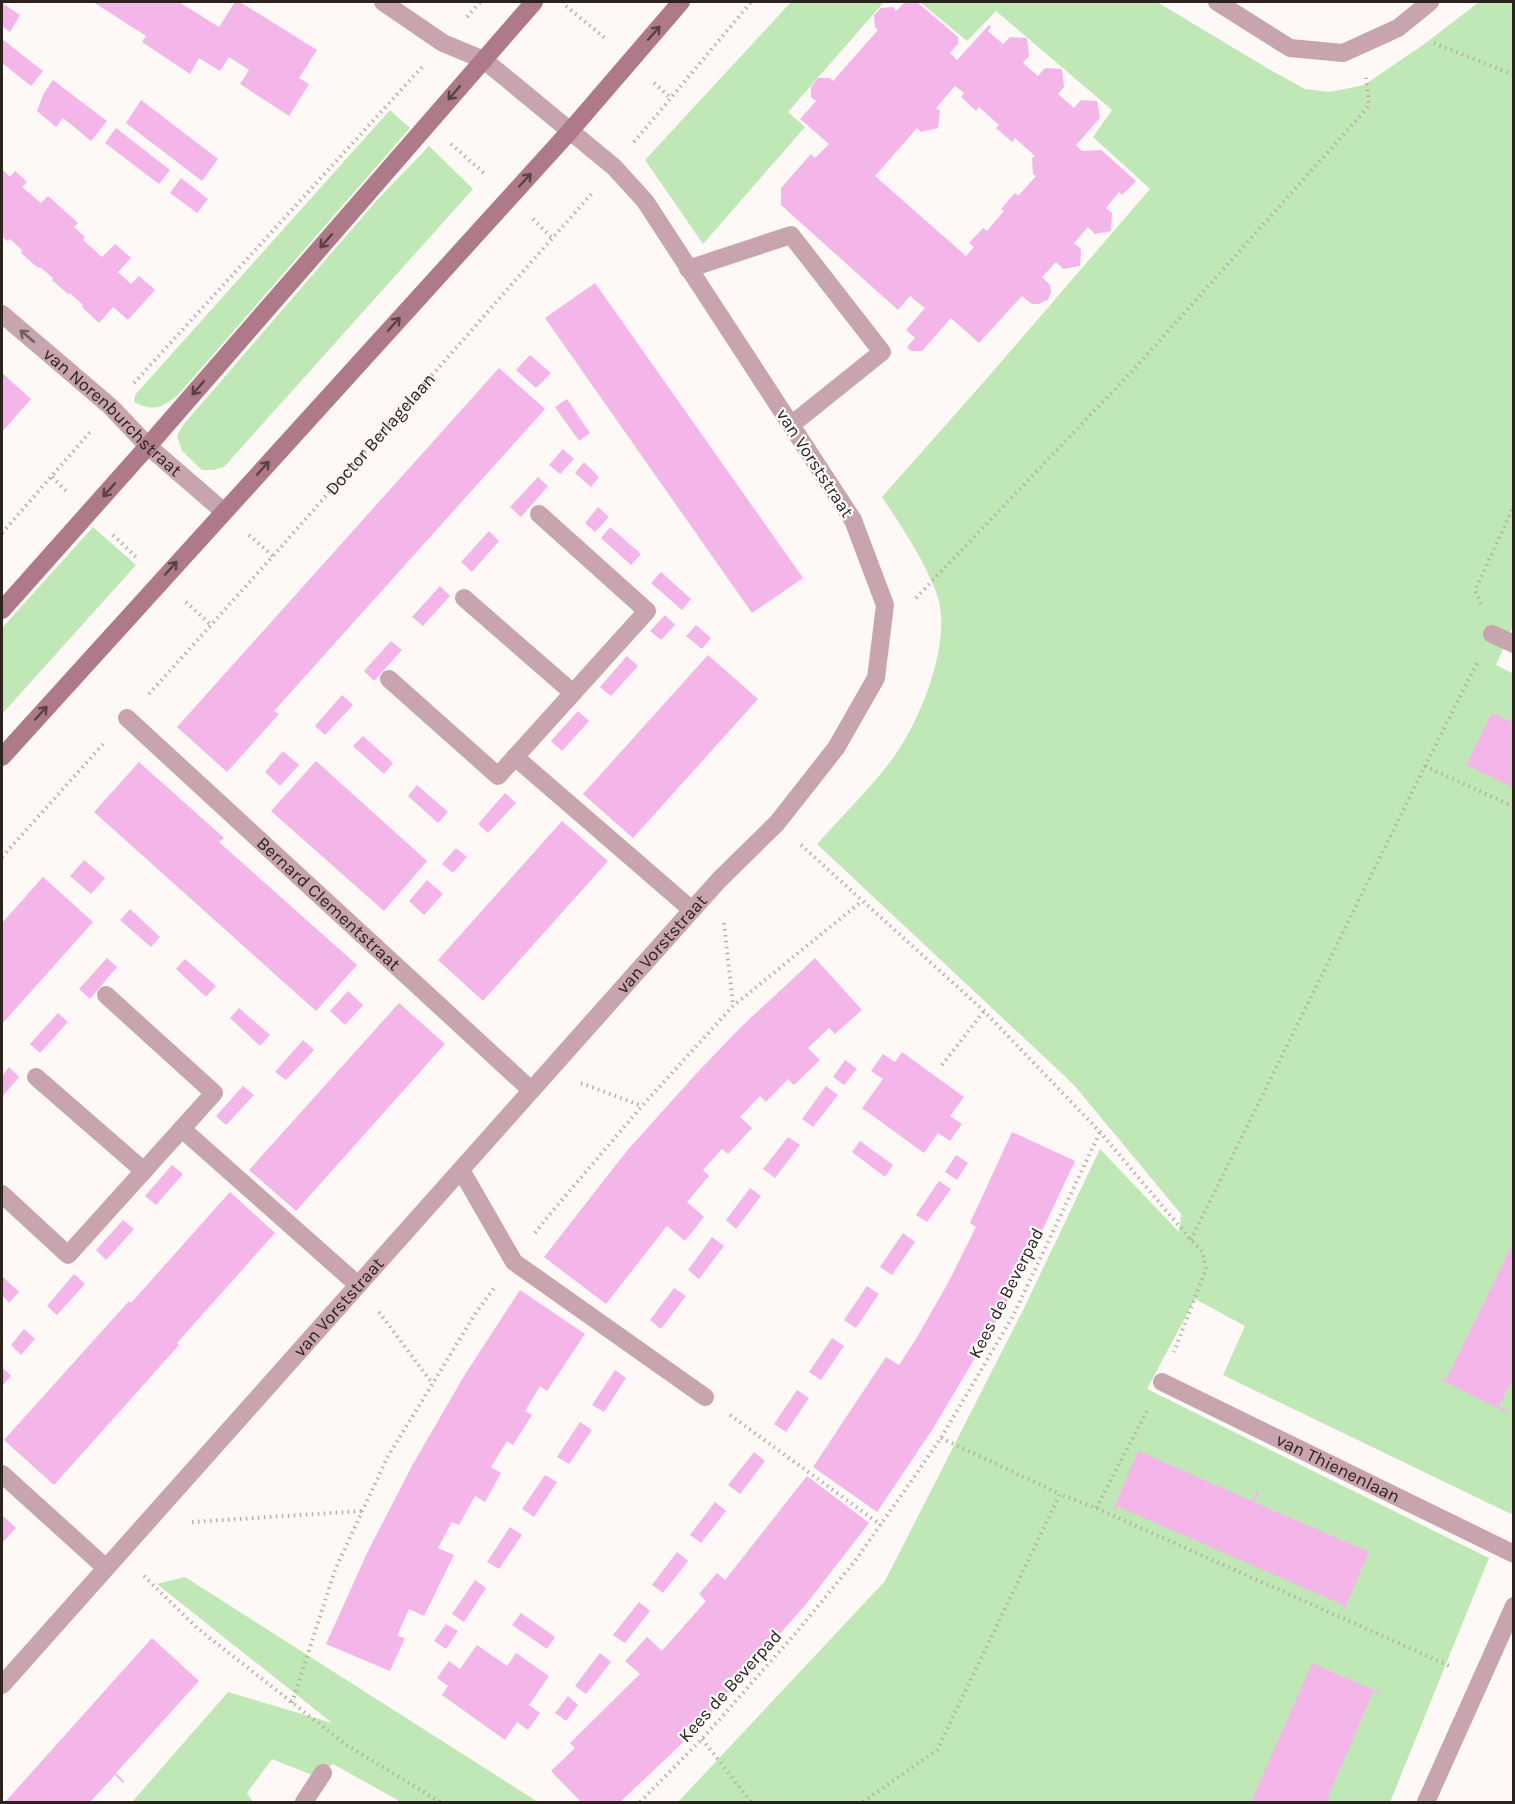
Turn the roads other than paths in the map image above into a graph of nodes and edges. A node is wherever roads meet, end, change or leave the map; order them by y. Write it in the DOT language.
graph roads {
  1 [pos="383,2"];
  2 [pos="534,2"];
  3 [pos="681,2"];
  4 [pos="1217,2"];
  5 [pos="1430,2"];
  6 [pos="484,60"];
  7 [pos="570,131"];
  8 [pos="688,269"];
  9 [pos="2,314"];
  10 [pos="791,425"];
  11 [pos="148,446"];
  12 [pos="223,511"];
  13 [pos="539,514"];
  14 [pos="464,598"];
  15 [pos="2,610"];
  16 [pos="1492,634"];
  17 [pos="1514,644"];
  18 [pos="389,679"];
  19 [pos="573,693"];
  20 [pos="127,718"];
  21 [pos="2,756"];
  22 [pos="515,757"];
  23 [pos="692,910"];
  24 [pos="106,994"];
  25 [pos="36,1077"];
  26 [pos="531,1090"];
  27 [pos="182,1129"];
  28 [pos="461,1170"];
  29 [pos="144,1171"];
  30 [pos="2,1194"];
  31 [pos="358,1285"];
  32 [pos="1162,1382"];
  33 [pos="705,1397"];
  34 [pos="2,1474"];
  35 [pos="1514,1554"];
  36 [pos="106,1568"];
  37 [pos="1514,1606"];
  38 [pos="2,1685"];
  39 [pos="323,1773"];
  40 [pos="304,1803"];
  41 [pos="1426,1803"];
  1 -- 6 [label="street, van Vorststraat"];
  2 -- 6 [label="main road"];
  7 -- 3 [label="main road, one-way"];
  4 -- 5 [label="street"];
  6 -- 7 [label="street, van Vorststraat"];
  6 -- 11 [label="main road, one-way"];
  7 -- 8 [label="street, van Vorststraat"];
  12 -- 7 [label="main road, one-way"];
  8 -- 10 [label="street, van Vorststraat"];
  8 -- 10 [label="street"];
  11 -- 9 [label="street, van Norenburchstraat, one-way"];
  10 -- 23 [label="street, van Vorststraat"];
  11 -- 12 [label="street, van Norenburchstraat"];
  11 -- 15 [label="main road, one-way"];
  21 -- 12 [label="main road, one-way"];
  13 -- 19 [label="street"];
  14 -- 19 [label="street"];
  16 -- 17 [label="street"];
  18 -- 22 [label="street"];
  19 -- 22 [label="street"];
  20 -- 26 [label="street, Bernard Clementstraat"];
  22 -- 23 [label="street"];
  23 -- 26 [label="street, van Vorststraat"];
  24 -- 27 [label="street"];
  25 -- 29 [label="street"];
  26 -- 28 [label="street, van Vorststraat"];
  27 -- 29 [label="street"];
  27 -- 31 [label="street"];
  28 -- 31 [label="street, van Vorststraat"];
  28 -- 33 [label="street"];
  29 -- 30 [label="street"];
  31 -- 36 [label="street, van Vorststraat"];
  32 -- 35 [label="street, van Thienenlaan"];
  34 -- 36 [label="street"];
  36 -- 38 [label="street, van Vorststraat"];
  37 -- 41 [label="street"];
  39 -- 40 [label="street"];
}
